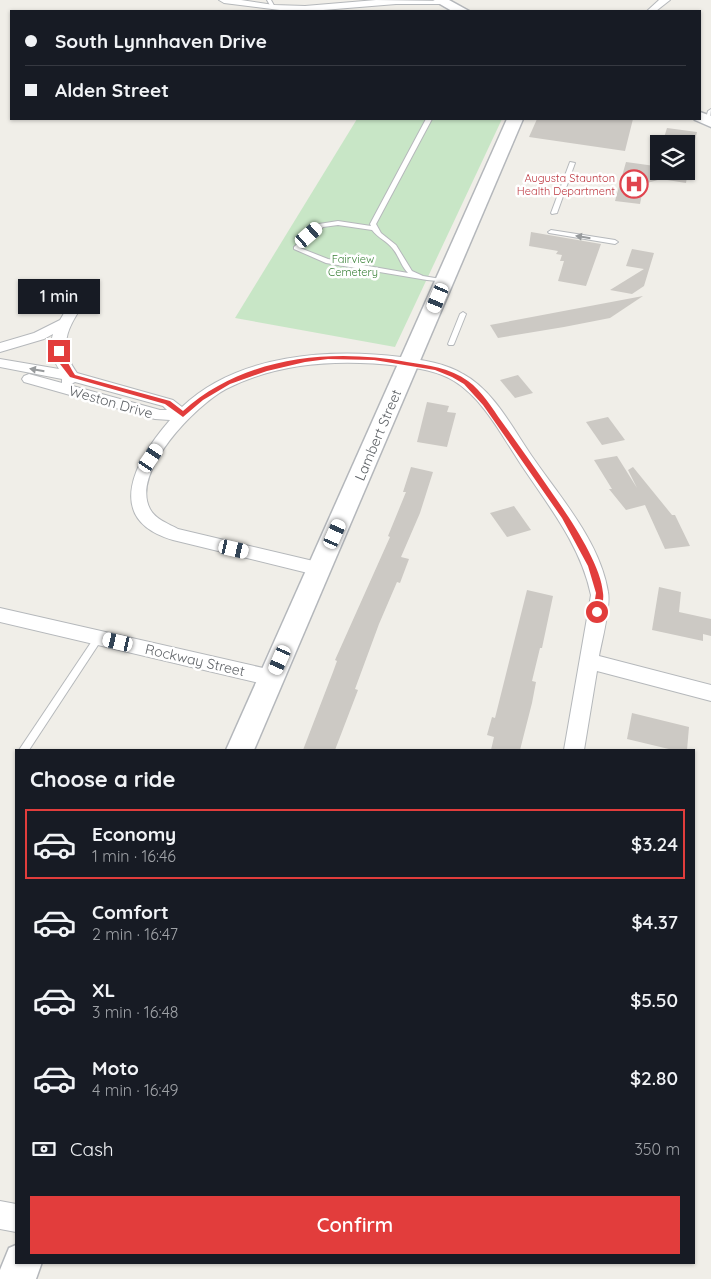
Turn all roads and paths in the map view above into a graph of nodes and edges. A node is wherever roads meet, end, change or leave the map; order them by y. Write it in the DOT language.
graph roads {
  1 [pos="224,0"];
  2 [pos="439,0"];
  3 [pos="665,0"];
  4 [pos="272,4"];
  5 [pos="460,10"];
  6 [pos="652,10"];
  7 [pos="428,120"];
  8 [pos="512,120"];
  9 [pos="572,162"];
  10 [pos="554,213"];
  11 [pos="374,228"];
  12 [pos="551,232"];
  13 [pos="615,242"];
  14 [pos="419,276"];
  15 [pos="444,281"];
  16 [pos="78,301"];
  17 [pos="463,314"];
  18 [pos="66,322"];
  19 [pos="451,344"];
  20 [pos="0,348"];
  21 [pos="409,362"];
  22 [pos="0,363"];
  23 [pos="0,374"];
  24 [pos="72,376"];
  25 [pos="62,388"];
  26 [pos="183,415"];
  27 [pos="320,569"];
  28 [pos="0,615"];
  29 [pos="99,638"];
  30 [pos="589,661"];
  31 [pos="272,678"];
  32 [pos="711,692"];
  33 [pos="25,749"];
  34 [pos="240,749"];
  35 [pos="574,749"];
  36 [pos="0,1215"];
  37 [pos="15,1218"];
  38 [pos="22,1264"];
  39 [pos="16,1279"];
  1 -- 4 [label="street"];
  2 -- 4 [label="street"];
  2 -- 5 [label="street"];
  3 -- 6 [label="street"];
  7 -- 11 [label="lane"];
  8 -- 15 [label="street, Lambert Street"];
  9 -- 10 [label="lane"];
  11 -- 14 [label="lane"];
  11 -- 14 [label="lane"];
  13 -- 12 [label="lane, one-way"];
  14 -- 15 [label="lane"];
  15 -- 21 [label="street, Lambert Street"];
  16 -- 18 [label="street"];
  17 -- 19 [label="lane"];
  18 -- 20 [label="street"];
  18 -- 24 [label="street"];
  21 -- 26 [label="street"];
  21 -- 27 [label="street, Lambert Street"];
  21 -- 30 [label="street"];
  24 -- 22 [label="street, Weston Drive, one-way"];
  23 -- 25 [label="street, Weston Drive"];
  24 -- 25 [label="street"];
  24 -- 26 [label="street, Weston Drive"];
  25 -- 26 [label="street, Weston Drive"];
  26 -- 27 [label="street"];
  27 -- 31 [label="street, Lambert Street"];
  28 -- 29 [label="street, Rockway Street"];
  29 -- 31 [label="street, Rockway Street"];
  29 -- 33 [label="lane"];
  30 -- 32 [label="street"];
  30 -- 35 [label="street"];
  31 -- 34 [label="street, Lambert Street"];
  36 -- 37 [label="street"];
  38 -- 39 [label="street"];
}
